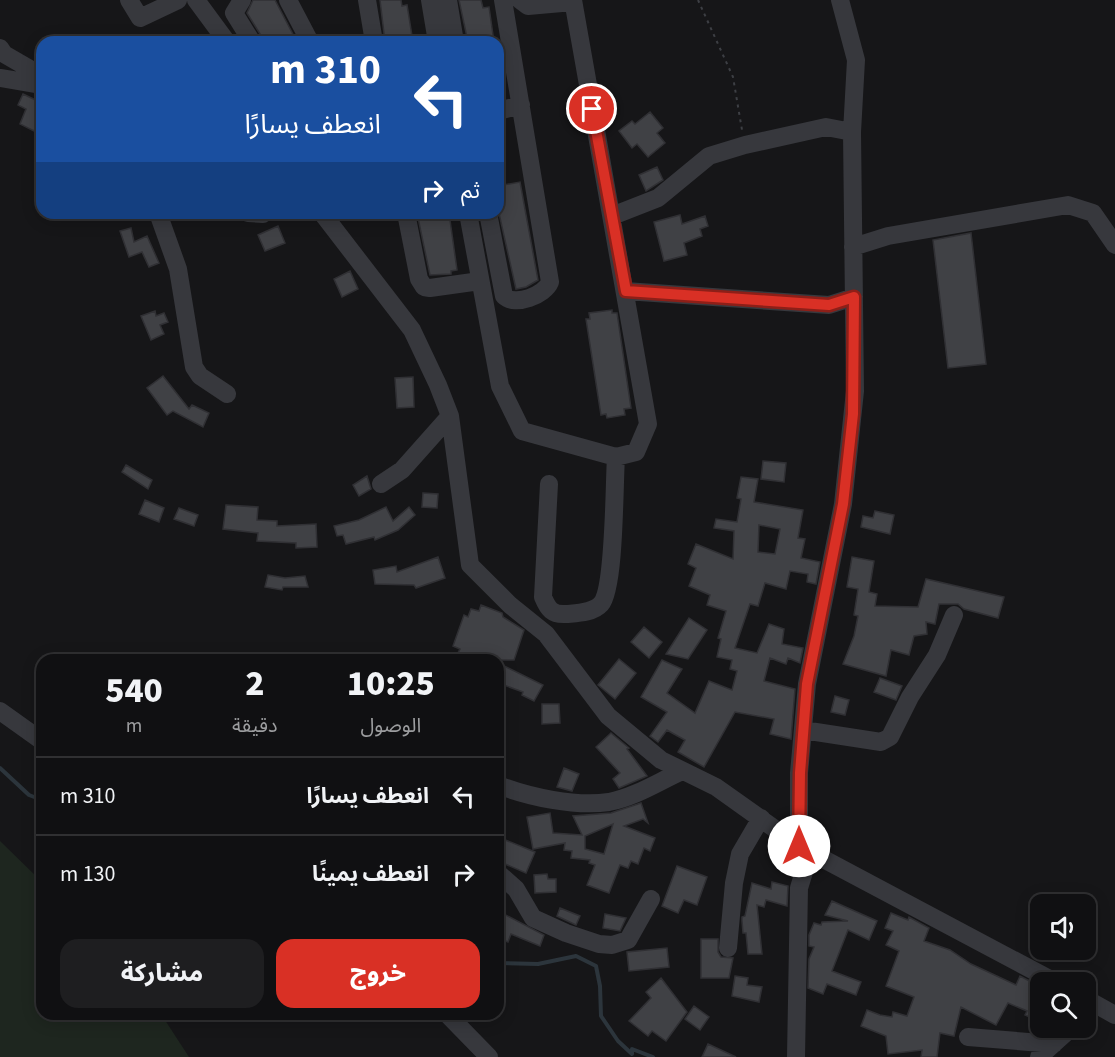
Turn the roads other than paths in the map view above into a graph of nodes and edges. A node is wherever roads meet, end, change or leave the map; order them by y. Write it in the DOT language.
graph roads {
  1 [pos="129,0"];
  2 [pos="178,0"];
  3 [pos="196,0"];
  4 [pos="242,0"];
  5 [pos="288,0"];
  6 [pos="367,0"];
  7 [pos="430,0"];
  8 [pos="448,0"];
  9 [pos="503,0"];
  10 [pos="520,0"];
  11 [pos="840,0"];
  12 [pos="573,1"];
  13 [pos="223,36"];
  14 [pos="248,36"];
  15 [pos="307,36"];
  16 [pos="373,36"];
  17 [pos="436,36"];
  18 [pos="453,36"];
  19 [pos="0,48"];
  20 [pos="36,73"];
  21 [pos="0,78"];
  22 [pos="36,84"];
  23 [pos="520,105"];
  24 [pos="504,109"];
  25 [pos="852,132"];
  26 [pos="612,216"];
  27 [pos="160,219"];
  28 [pos="327,219"];
  29 [pos="338,219"];
  30 [pos="407,219"];
  31 [pos="469,219"];
  32 [pos="489,219"];
  33 [pos="1115,245"];
  34 [pos="853,247"];
  35 [pos="358,259"];
  36 [pos="480,281"];
  37 [pos="626,291"];
  38 [pos="854,297"];
  39 [pos="227,394"];
  40 [pos="450,416"];
  41 [pos="616,458"];
  42 [pos="381,484"];
  43 [pos="549,484"];
  44 [pos="954,615"];
  45 [pos="0,711"];
  46 [pos="803,730"];
  47 [pos="36,737"];
  48 [pos="682,771"];
  49 [pos="504,786"];
  50 [pos="761,818"];
  51 [pos="799,846"];
  52 [pos="504,878"];
  53 [pos="651,899"];
  54 [pos="728,948"];
  55 [pos="1036,972"];
  56 [pos="1096,1007"];
  57 [pos="1115,1015"];
  58 [pos="453,1020"];
  59 [pos="968,1037"];
  60 [pos="1060,1038"];
  61 [pos="1054,1044"];
  62 [pos="489,1057"];
  63 [pos="796,1057"];
  64 [pos="1039,1057"];
  1 -- 2 [label="street"];
  3 -- 13 [label="street"];
  4 -- 14 [label="street"];
  5 -- 15 [label="street"];
  6 -- 16 [label="street"];
  7 -- 17 [label="street"];
  8 -- 18 [label="street"];
  9 -- 23 [label="street"];
  10 -- 12 [label="street"];
  11 -- 25 [label="street"];
  12 -- 26 [label="street"];
  19 -- 20 [label="street"];
  21 -- 22 [label="street"];
  23 -- 24 [label="street"];
  23 -- 32 [label="street"];
  25 -- 26 [label="street"];
  25 -- 34 [label="street"];
  26 -- 37 [label="street"];
  27 -- 39 [label="street"];
  28 -- 35 [label="street"];
  29 -- 35 [label="street"];
  30 -- 36 [label="street"];
  31 -- 36 [label="street"];
  33 -- 34 [label="street"];
  34 -- 38 [label="street"];
  35 -- 40 [label="street"];
  36 -- 41 [label="street"];
  37 -- 38 [label="street"];
  37 -- 41 [label="street"];
  38 -- 46 [label="street"];
  40 -- 42 [label="street"];
  40 -- 48 [label="street"];
  41 -- 43 [label="street"];
  44 -- 46 [label="street"];
  45 -- 47 [label="street"];
  46 -- 51 [label="street"];
  48 -- 49 [label="street"];
  48 -- 50 [label="street"];
  50 -- 51 [label="street"];
  50 -- 54 [label="street"];
  51 -- 55 [label="street"];
  51 -- 63 [label="street"];
  52 -- 53 [label="street"];
  56 -- 57 [label="street"];
  58 -- 62 [label="street"];
  59 -- 61 [label="street"];
  60 -- 61 [label="street"];
  61 -- 64 [label="street"];
}
